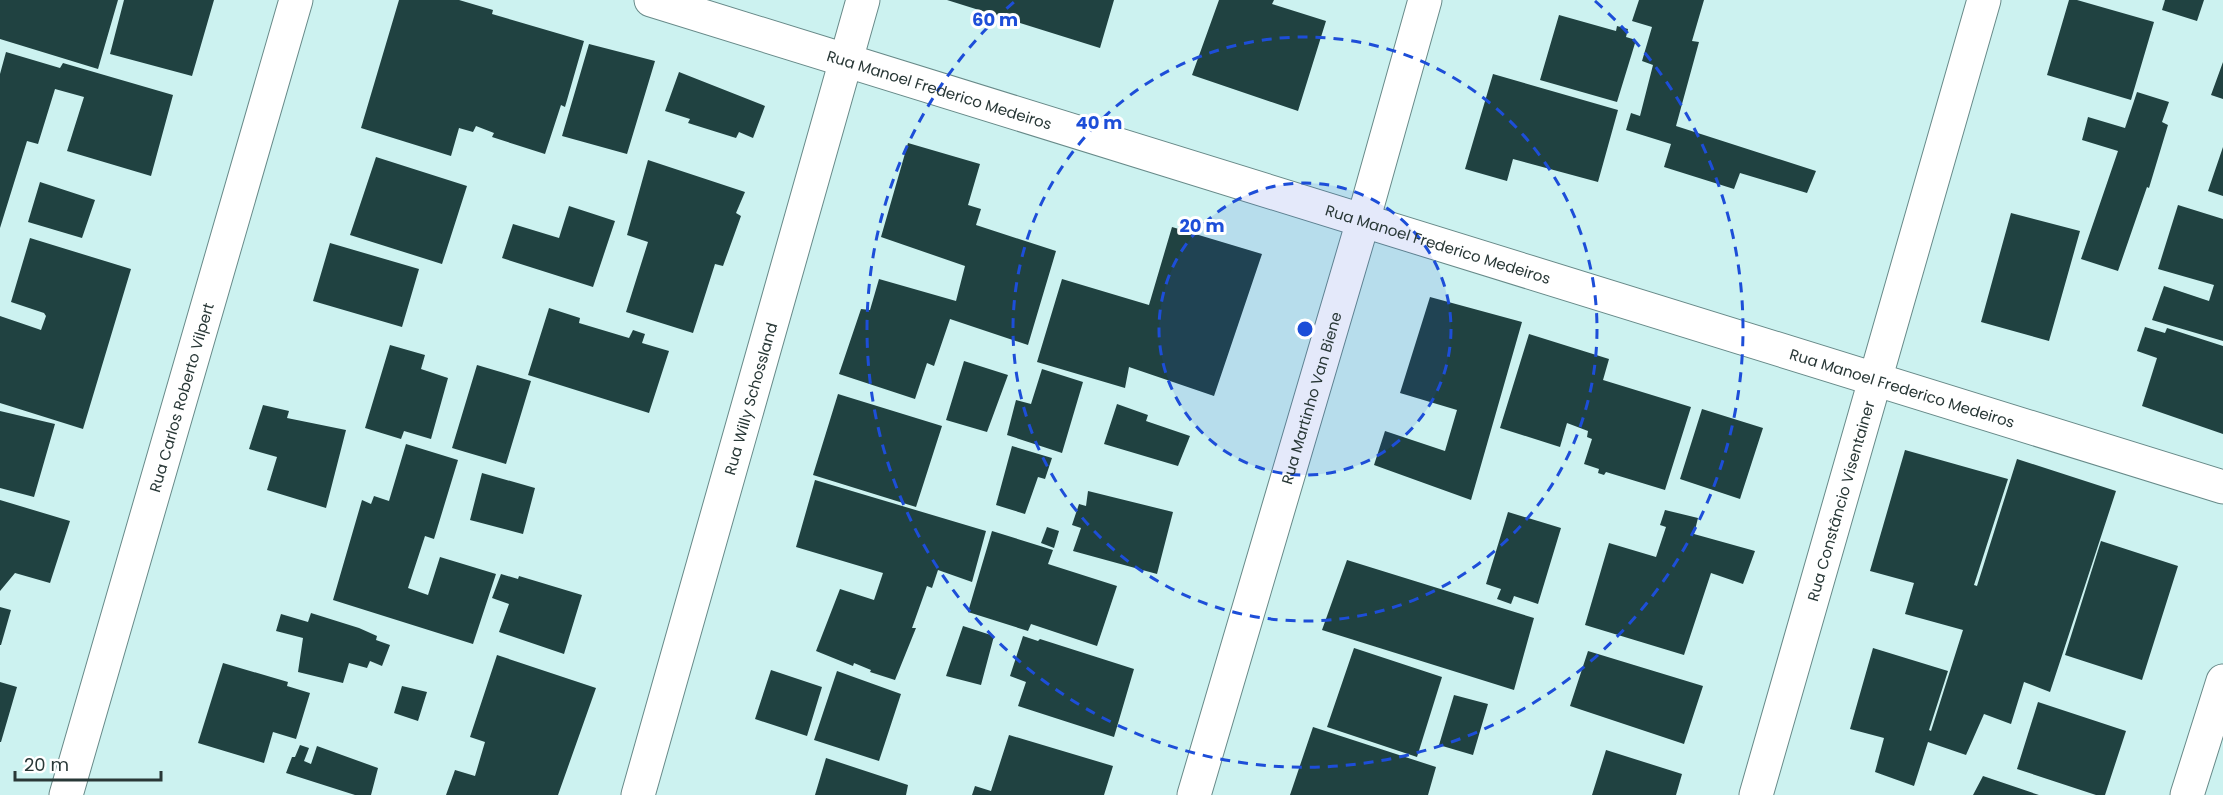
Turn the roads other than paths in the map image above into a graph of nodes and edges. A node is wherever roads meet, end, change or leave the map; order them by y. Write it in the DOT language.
graph roads {
  1 [pos="296,0"];
  2 [pos="651,0"];
  3 [pos="862,0"];
  4 [pos="1425,0"];
  5 [pos="1984,0"];
  6 [pos="845,60"];
  7 [pos="1363,220"];
  8 [pos="1875,379"];
  9 [pos="2223,487"];
  10 [pos="2223,681"];
  11 [pos="66,795"];
  12 [pos="638,795"];
  13 [pos="1194,795"];
  14 [pos="1756,795"];
  15 [pos="2187,795"];
  1 -- 11 [label="street, Rua Carlos Roberto Vilpert"];
  2 -- 6 [label="street, Rua Manoel Frederico Medeiros"];
  3 -- 6 [label="street, Rua Willy Schossland"];
  4 -- 7 [label="street, Rua Martinho Van Biene"];
  5 -- 8 [label="street, Rua Constâncio Visentainer"];
  6 -- 7 [label="street, Rua Manoel Frederico Medeiros"];
  6 -- 12 [label="street, Rua Willy Schossland"];
  7 -- 8 [label="street, Rua Manoel Frederico Medeiros"];
  7 -- 13 [label="street, Rua Martinho Van Biene"];
  8 -- 9 [label="street, Rua Manoel Frederico Medeiros"];
  8 -- 14 [label="street, Rua Constâncio Visentainer"];
  10 -- 15 [label="street"];
}
